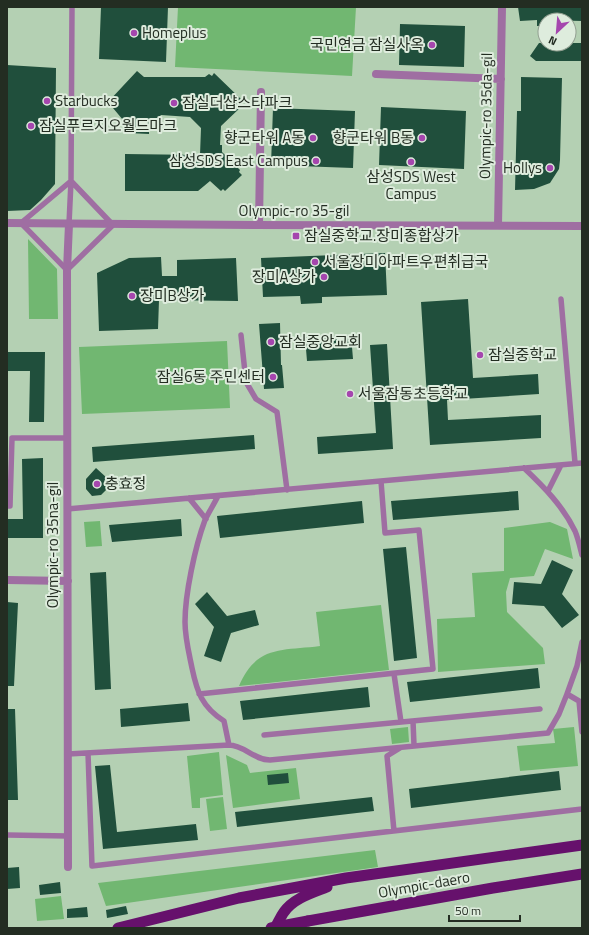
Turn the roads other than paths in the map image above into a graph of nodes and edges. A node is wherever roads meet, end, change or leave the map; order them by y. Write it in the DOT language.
graph roads {
  1 [pos="72,7"];
  2 [pos="502,7"];
  3 [pos="376,74"];
  4 [pos="501,79"];
  5 [pos="261,92"];
  6 [pos="71,181"];
  7 [pos="7,223"];
  8 [pos="21,223"];
  9 [pos="69,224"];
  10 [pos="113,225"];
  11 [pos="259,225"];
  12 [pos="498,225"];
  13 [pos="582,226"];
  14 [pos="67,270"];
  15 [pos="562,299"];
  16 [pos="241,335"];
  17 [pos="67,438"];
  18 [pos="575,463"];
  19 [pos="582,463"];
  20 [pos="561,465"];
  21 [pos="524,468"];
  22 [pos="381,481"];
  23 [pos="287,490"];
  24 [pos="548,492"];
  25 [pos="218,496"];
  26 [pos="189,498"];
  27 [pos="7,506"];
  28 [pos="67,509"];
  29 [pos="206,519"];
  30 [pos="582,555"];
  31 [pos="7,580"];
  32 [pos="68,581"];
  33 [pos="582,642"];
  34 [pos="394,674"];
  35 [pos="200,694"];
  36 [pos="567,694"];
  37 [pos="540,709"];
  38 [pos="413,721"];
  39 [pos="400,722"];
  40 [pos="582,732"];
  41 [pos="264,735"];
  42 [pos="229,745"];
  43 [pos="414,745"];
  44 [pos="404,746"];
  45 [pos="88,753"];
  46 [pos="68,754"];
  47 [pos="582,809"];
  48 [pos="394,831"];
  49 [pos="7,835"];
  50 [pos="68,836"];
  51 [pos="582,845"];
  52 [pos="68,866"];
  53 [pos="582,874"];
  54 [pos="346,878"];
  55 [pos="118,928"];
  56 [pos="271,928"];
  57 [pos="275,928"];
  1 -- 6 [label="lane"];
  2 -- 4 [label="street, Olympic-ro 35da-gil"];
  3 -- 4 [label="street"];
  4 -- 12 [label="street, Olympic-ro 35da-gil"];
  5 -- 11 [label="street"];
  6 -- 8 [label="lane"];
  6 -- 9 [label="lane"];
  6 -- 10 [label="lane"];
  7 -- 8 [label="street, Olympic-ro 35-gil"];
  8 -- 9 [label="street, Olympic-ro 35-gil"];
  8 -- 14 [label="lane"];
  9 -- 10 [label="street, Olympic-ro 35-gil"];
  9 -- 14 [label="street, Olympic-ro 35na-gil"];
  10 -- 11 [label="street, Olympic-ro 35-gil"];
  10 -- 14 [label="lane"];
  11 -- 12 [label="street, Olympic-ro 35-gil"];
  12 -- 13 [label="street, Olympic-ro 35-gil"];
  14 -- 17 [label="street, Olympic-ro 35na-gil"];
  15 -- 18 [label="lane"];
  16 -- 23 [label="lane"];
  17 -- 27 [label="lane"];
  17 -- 28 [label="street, Olympic-ro 35na-gil"];
  18 -- 19 [label="lane"];
  18 -- 20 [label="lane"];
  20 -- 21 [label="lane"];
  20 -- 24 [label="lane"];
  21 -- 22 [label="lane"];
  21 -- 24 [label="lane"];
  22 -- 23 [label="lane"];
  22 -- 34 [label="lane"];
  23 -- 25 [label="lane"];
  24 -- 30 [label="lane"];
  25 -- 26 [label="lane"];
  25 -- 29 [label="lane"];
  26 -- 28 [label="lane"];
  26 -- 29 [label="lane"];
  28 -- 32 [label="street, Olympic-ro 35na-gil"];
  29 -- 35 [label="lane"];
  31 -- 32 [label="street"];
  32 -- 46 [label="street, Olympic-ro 35na-gil"];
  33 -- 36 [label="lane"];
  34 -- 35 [label="lane"];
  34 -- 39 [label="lane"];
  35 -- 42 [label="lane"];
  36 -- 40 [label="lane"];
  36 -- 43 [label="lane"];
  37 -- 38 [label="lane"];
  38 -- 39 [label="lane"];
  38 -- 43 [label="lane"];
  39 -- 41 [label="lane"];
  42 -- 44 [label="lane"];
  42 -- 45 [label="lane"];
  43 -- 44 [label="lane"];
  44 -- 48 [label="lane"];
  45 -- 46 [label="lane"];
  45 -- 48 [label="lane"];
  46 -- 50 [label="street, Olympic-ro 35na-gil"];
  47 -- 48 [label="lane"];
  49 -- 50 [label="lane"];
  50 -- 52 [label="street, Olympic-ro 35na-gil"];
  51 -- 54 [label="highway"];
  53 -- 56 [label="highway, Olympic-daero, bridge"];
  54 -- 55 [label="highway"];
  54 -- 57 [label="highway"];
}
